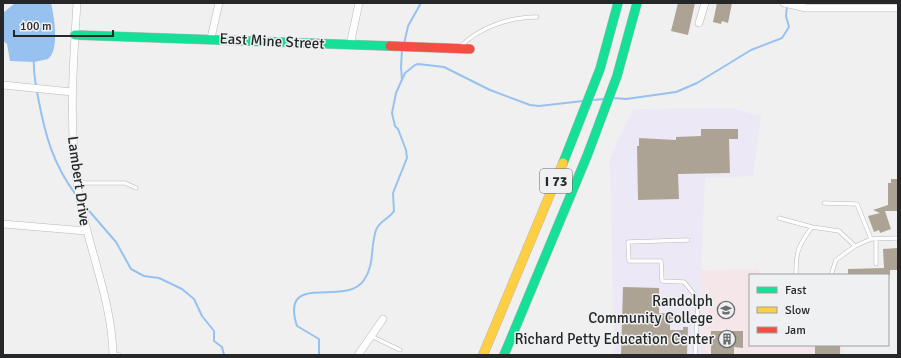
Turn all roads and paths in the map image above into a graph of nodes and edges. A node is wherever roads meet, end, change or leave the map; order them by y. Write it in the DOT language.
graph roads {
  1 [pos="77,3"];
  2 [pos="219,3"];
  3 [pos="359,3"];
  4 [pos="618,3"];
  5 [pos="637,3"];
  6 [pos="705,3"];
  7 [pos="784,3"];
  8 [pos="898,8"];
  9 [pos="537,17"];
  10 [pos="700,23"];
  11 [pos="75,35"];
  12 [pos="211,38"];
  13 [pos="350,45"];
  14 [pos="459,48"];
  15 [pos="470,49"];
  16 [pos="3,84"];
  17 [pos="72,92"];
  18 [pos="77,183"];
  19 [pos="136,188"];
  20 [pos="824,203"];
  21 [pos="779,218"];
  22 [pos="3,224"];
  23 [pos="812,227"];
  24 [pos="86,231"];
  25 [pos="898,238"];
  26 [pos="871,239"];
  27 [pos="876,239"];
  28 [pos="688,240"];
  29 [pos="855,246"];
  30 [pos="876,264"];
  31 [pos="796,274"];
  32 [pos="832,274"];
  33 [pos="382,319"];
  34 [pos="371,336"];
  35 [pos="400,350"];
  36 [pos="115,355"];
  37 [pos="358,355"];
  38 [pos="483,355"];
  39 [pos="504,355"];
  40 [pos="695,355"];
  1 -- 11 [label="street, Lambert Drive"];
  2 -- 12 [label="street"];
  3 -- 13 [label="street"];
  4 -- 38 [label="main road, I 73"];
  5 -- 39 [label="main road, I 73"];
  6 -- 10 [label="street"];
  7 -- 8 [label="street"];
  9 -- 14 [label="lane"];
  11 -- 12 [label="main road, East Mine Street"];
  11 -- 17 [label="street, Lambert Drive"];
  12 -- 13 [label="main road, East Mine Street"];
  13 -- 14 [label="main road, East Mine Street"];
  14 -- 15 [label="main road, East Mine Street"];
  16 -- 17 [label="street"];
  17 -- 18 [label="street, Lambert Drive"];
  18 -- 19 [label="lane"];
  18 -- 24 [label="street, Lambert Drive"];
  20 -- 26 [label="lane"];
  21 -- 23 [label="lane"];
  22 -- 24 [label="street"];
  23 -- 29 [label="lane"];
  23 -- 31 [label="lane"];
  24 -- 36 [label="street, Lambert Drive"];
  25 -- 27 [label="lane"];
  26 -- 27 [label="lane"];
  26 -- 29 [label="lane"];
  27 -- 30 [label="lane"];
  28 -- 40 [label="lane"];
  29 -- 32 [label="lane"];
  33 -- 34 [label="street"];
  34 -- 35 [label="lane"];
  34 -- 37 [label="street"];
}
